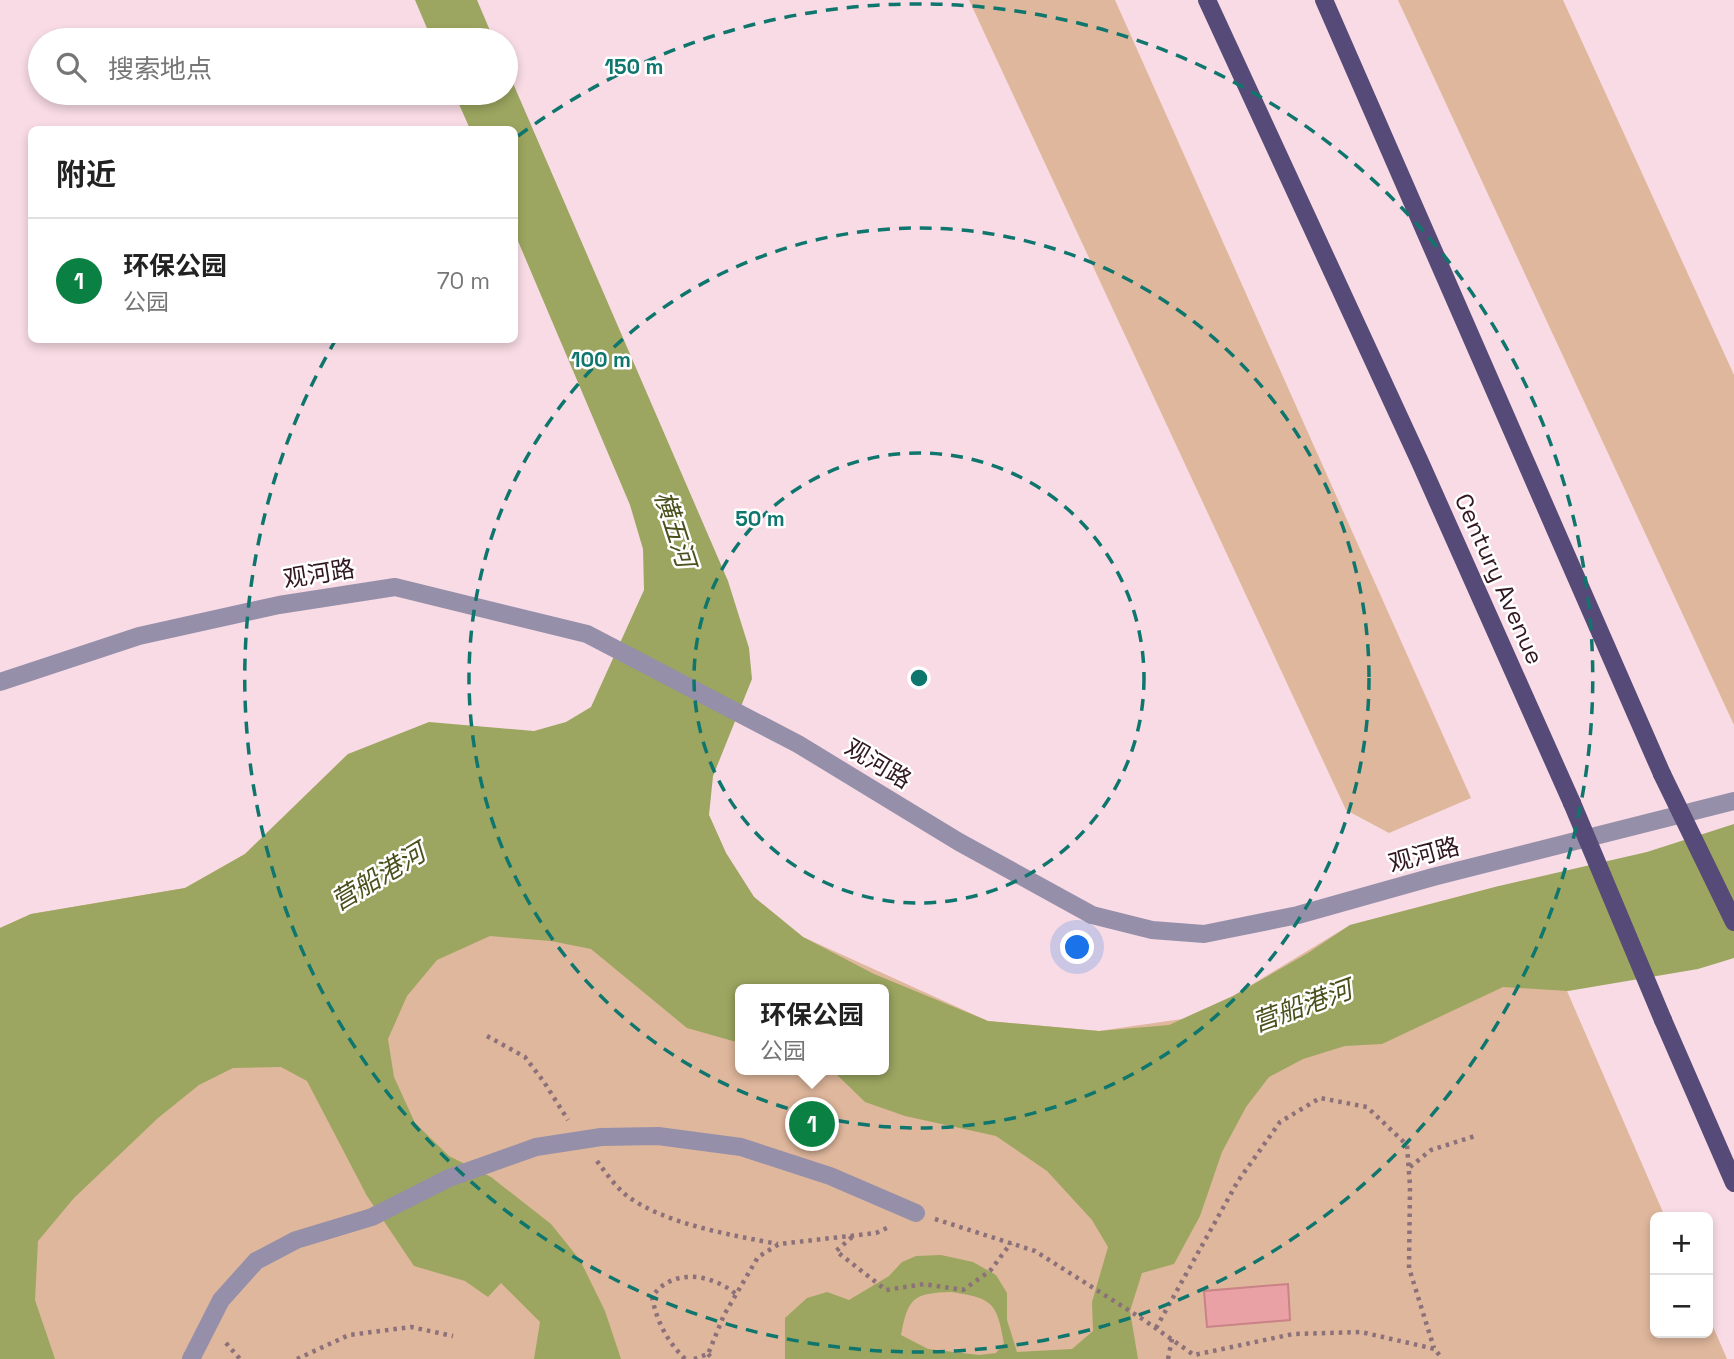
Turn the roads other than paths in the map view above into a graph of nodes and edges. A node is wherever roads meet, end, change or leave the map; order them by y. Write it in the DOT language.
graph roads {
  1 [pos="1207,0"];
  2 [pos="1324,0"];
  3 [pos="0,682"];
  4 [pos="1734,802"];
  5 [pos="1734,922"];
  6 [pos="1734,1183"];
  7 [pos="916,1213"];
  8 [pos="191,1359"];
  1 -- 6 [label="main road, Century Avenue, bridge"];
  2 -- 5 [label="main road, bridge"];
  3 -- 4 [label="street, 观河路"];
  7 -- 8 [label="street"];
}
